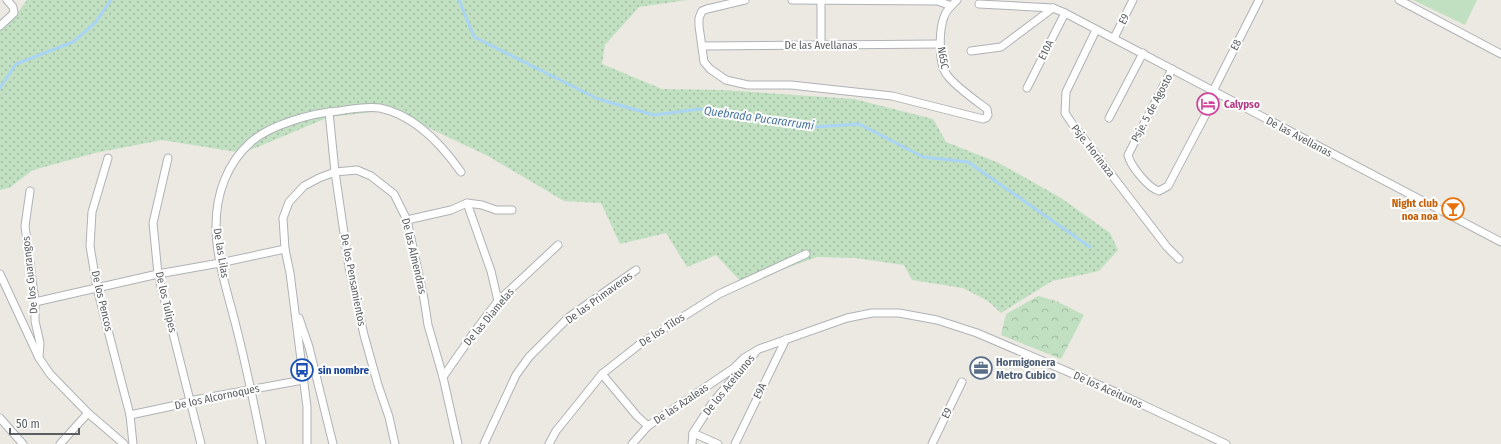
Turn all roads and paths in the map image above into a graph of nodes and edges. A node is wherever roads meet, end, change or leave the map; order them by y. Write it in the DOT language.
graph roads {
  1 [pos="7,0"];
  2 [pos="744,0"];
  3 [pos="792,0"];
  4 [pos="957,0"];
  5 [pos="1133,0"];
  6 [pos="1259,0"];
  7 [pos="1399,0"];
  8 [pos="821,1"];
  9 [pos="979,4"];
  10 [pos="951,6"];
  11 [pos="1053,8"];
  12 [pos="1065,13"];
  13 [pos="0,26"];
  14 [pos="1096,30"];
  15 [pos="1114,38"];
  16 [pos="940,44"];
  17 [pos="821,45"];
  18 [pos="702,46"];
  19 [pos="971,51"];
  20 [pos="1143,53"];
  21 [pos="1501,54"];
  22 [pos="1172,69"];
  23 [pos="1027,88"];
  24 [pos="1215,92"];
  25 [pos="329,112"];
  26 [pos="1109,118"];
  27 [pos="1131,146"];
  28 [pos="108,158"];
  29 [pos="168,158"];
  30 [pos="335,172"];
  31 [pos="461,172"];
  32 [pos="30,191"];
  33 [pos="467,203"];
  34 [pos="512,210"];
  35 [pos="407,220"];
  36 [pos="1501,242"];
  37 [pos="558,245"];
  38 [pos="285,249"];
  39 [pos="806,254"];
  40 [pos="1179,259"];
  41 [pos="220,263"];
  42 [pos="636,270"];
  43 [pos="0,274"];
  44 [pos="158,274"];
  45 [pos="97,288"];
  46 [pos="498,301"];
  47 [pos="36,302"];
  48 [pos="294,304"];
  49 [pos="786,339"];
  50 [pos="759,349"];
  51 [pos="38,358"];
  52 [pos="734,368"];
  53 [pos="602,374"];
  54 [pos="443,378"];
  55 [pos="303,380"];
  56 [pos="962,382"];
  57 [pos="252,390"];
  58 [pos="189,401"];
  59 [pos="88,413"];
  60 [pos="130,415"];
  61 [pos="0,418"];
  62 [pos="648,426"];
  63 [pos="693,433"];
  64 [pos="23,444"];
  65 [pos="60,444"];
  66 [pos="124,444"];
  67 [pos="133,444"];
  68 [pos="201,444"];
  69 [pos="262,444"];
  70 [pos="307,444"];
  71 [pos="332,444"];
  72 [pos="395,444"];
  73 [pos="458,444"];
  74 [pos="484,444"];
  75 [pos="549,444"];
  76 [pos="632,444"];
  77 [pos="692,444"];
  78 [pos="718,444"];
  79 [pos="735,444"];
  80 [pos="932,444"];
  81 [pos="1226,444"];
  1 -- 13 [label="street"];
  2 -- 18 [label="street"];
  3 -- 8 [label="street"];
  4 -- 10 [label="street, N65C"];
  5 -- 15 [label="street, E9"];
  6 -- 24 [label="street, E8"];
  7 -- 21 [label="street"];
  8 -- 10 [label="street"];
  8 -- 17 [label="street"];
  9 -- 11 [label="street, De las Avellanas"];
  10 -- 16 [label="street, N65C"];
  11 -- 12 [label="street, De las Avellanas"];
  11 -- 19 [label="street"];
  12 -- 14 [label="street, De las Avellanas"];
  12 -- 23 [label="street, E10A"];
  14 -- 15 [label="street, De las Avellanas"];
  14 -- 40 [label="street, Psje. Horinaza"];
  15 -- 20 [label="street, De las Avellanas"];
  16 -- 17 [label="street, De las Avellanas"];
  16 -- 18 [label="street, N65C"];
  17 -- 18 [label="street, De las Avellanas"];
  20 -- 22 [label="street, De las Avellanas"];
  20 -- 26 [label="street"];
  22 -- 24 [label="street, De las Avellanas"];
  22 -- 27 [label="street, Psje. 5 de Agosto"];
  24 -- 27 [label="street, E8"];
  24 -- 36 [label="street, De las Avellanas"];
  25 -- 30 [label="street, De los Pensamientos"];
  25 -- 31 [label="street, De las Lilas"];
  25 -- 41 [label="street, De las Lilas"];
  28 -- 45 [label="street, De los Pencos"];
  29 -- 44 [label="street, De los Tulipes"];
  30 -- 35 [label="street, De las Almendras"];
  30 -- 38 [label="street, De las Almendras"];
  30 -- 72 [label="street, De los Pensamientos"];
  32 -- 47 [label="street, De los Guarangos"];
  33 -- 34 [label="street"];
  33 -- 35 [label="street"];
  33 -- 46 [label="street"];
  35 -- 54 [label="street, De las Almendras"];
  37 -- 46 [label="street, De las Diamelas"];
  38 -- 41 [label="street"];
  38 -- 48 [label="street, De las Almendras"];
  39 -- 53 [label="street, De los Tilos"];
  41 -- 44 [label="street"];
  41 -- 57 [label="street, De las Lilas"];
  42 -- 74 [label="street, De las Primaveras"];
  43 -- 51 [label="street"];
  44 -- 45 [label="street"];
  44 -- 58 [label="street, De los Tulipes"];
  45 -- 47 [label="street"];
  45 -- 60 [label="street, De los Pencos"];
  46 -- 54 [label="street, De las Diamelas"];
  47 -- 51 [label="street, De los Guarangos"];
  48 -- 55 [label="street, De las Almendras"];
  48 -- 71 [label="street"];
  49 -- 50 [label="street, De los Aceitunos"];
  49 -- 79 [label="street, E9A"];
  49 -- 81 [label="street, De los Aceitunos"];
  50 -- 52 [label="street, De los Aceitunos"];
  50 -- 63 [label="street, De los Aceitunos"];
  51 -- 59 [label="street"];
  52 -- 62 [label="street, De las Azaleas"];
  53 -- 62 [label="street"];
  53 -- 75 [label="street, De los Tilos"];
  54 -- 73 [label="street, De las Almendras"];
  55 -- 57 [label="street, De los Alcornoques"];
  55 -- 70 [label="street, De las Almendras"];
  56 -- 80 [label="street, E9"];
  57 -- 58 [label="street, De los Alcornoques"];
  57 -- 69 [label="street, De las Lilas"];
  58 -- 60 [label="street, De los Alcornoques"];
  58 -- 68 [label="street, De los Tulipes"];
  59 -- 65 [label="street"];
  59 -- 66 [label="street"];
  60 -- 67 [label="street, De los Pencos"];
  61 -- 64 [label="street"];
  62 -- 76 [label="street, De las Azaleas"];
  63 -- 77 [label="street, De los Aceitunos"];
  63 -- 78 [label="street"];
}
